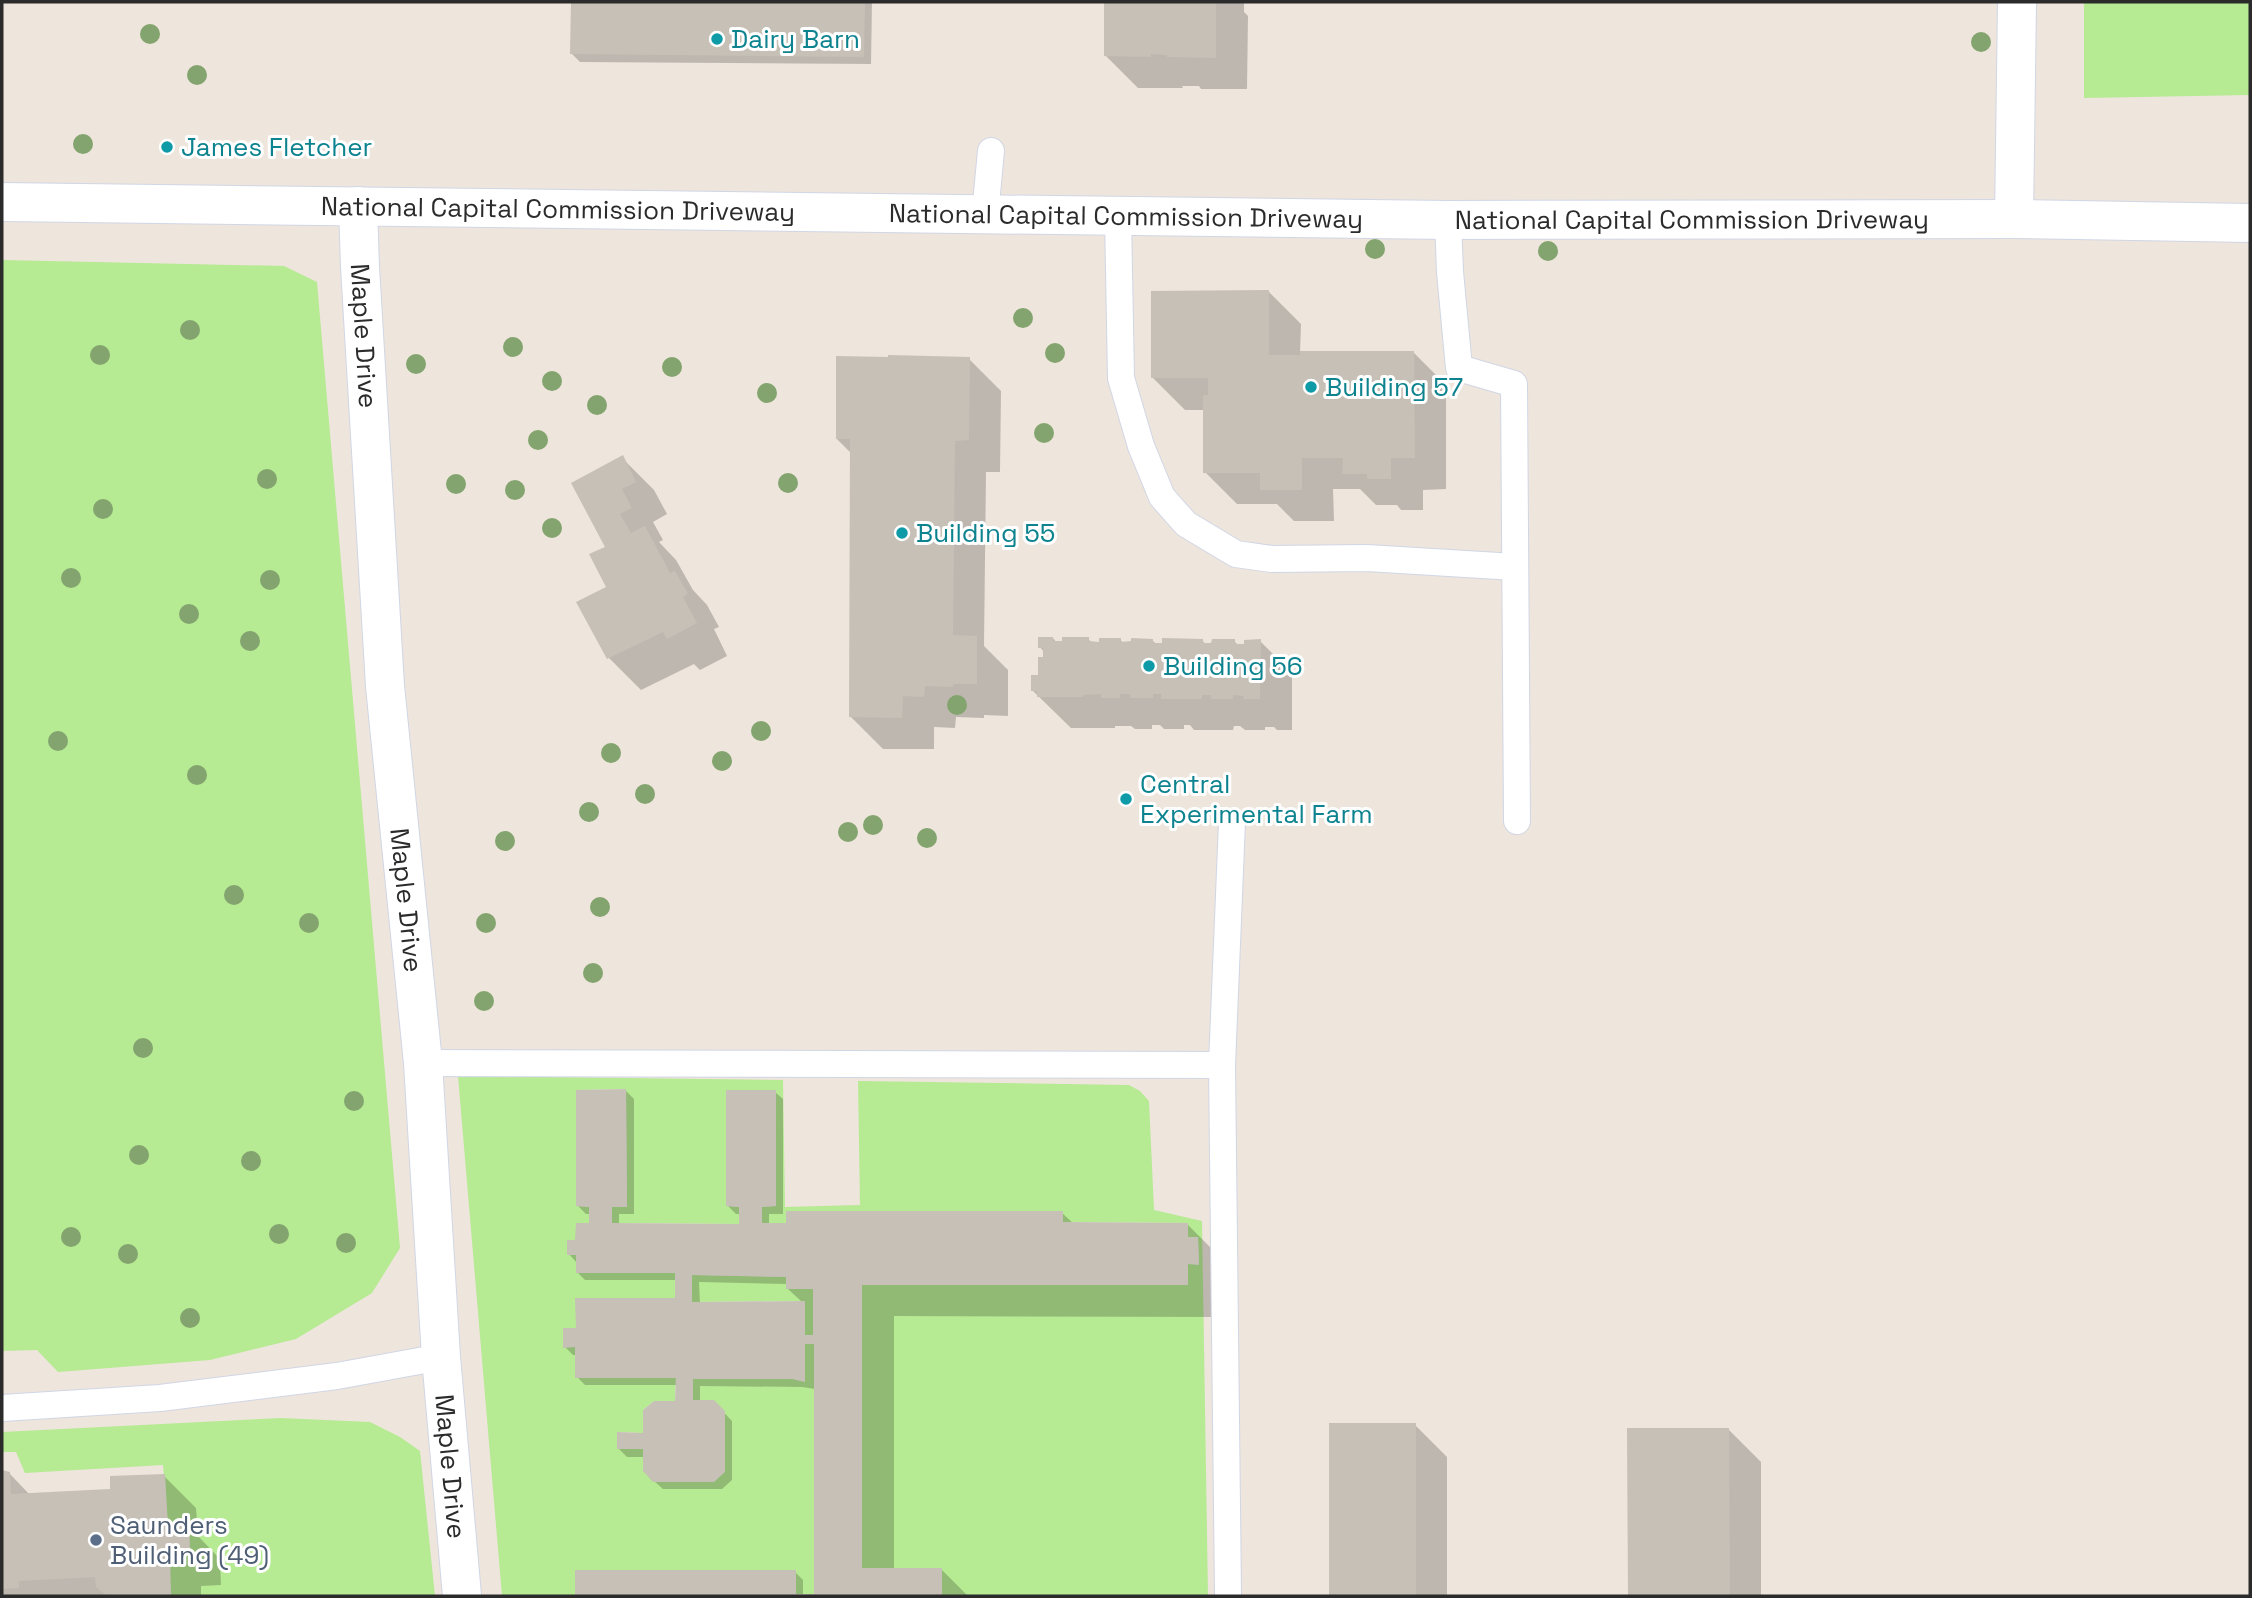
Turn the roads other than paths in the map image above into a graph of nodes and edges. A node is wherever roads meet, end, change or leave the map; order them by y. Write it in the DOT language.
graph roads {
  1 [pos="2017,2"];
  2 [pos="991,151"];
  3 [pos="2,202"];
  4 [pos="358,206"];
  5 [pos="985,214"];
  6 [pos="1118,216"];
  7 [pos="2014,219"];
  8 [pos="1448,220"];
  9 [pos="2250,223"];
  10 [pos="1515,566"];
  11 [pos="1517,821"];
  12 [pos="1232,822"];
  13 [pos="423,1063"];
  14 [pos="1222,1065"];
  15 [pos="442,1357"];
  16 [pos="2,1408"];
  17 [pos="462,1596"];
  18 [pos="1228,1596"];
  1 -- 7 [label="street"];
  2 -- 5 [label="lane"];
  3 -- 4 [label="street, National Capital Commission Driveway"];
  4 -- 5 [label="street, National Capital Commission Driveway"];
  4 -- 13 [label="street, Maple Drive"];
  5 -- 6 [label="street, National Capital Commission Driveway"];
  6 -- 8 [label="street, National Capital Commission Driveway"];
  6 -- 10 [label="lane"];
  7 -- 8 [label="street, National Capital Commission Driveway"];
  7 -- 9 [label="street, National Capital Commission Driveway"];
  8 -- 10 [label="lane"];
  10 -- 11 [label="lane"];
  12 -- 14 [label="lane"];
  13 -- 14 [label="lane"];
  13 -- 15 [label="street, Maple Drive"];
  14 -- 18 [label="lane"];
  15 -- 16 [label="lane"];
  15 -- 17 [label="street, Maple Drive"];
}
